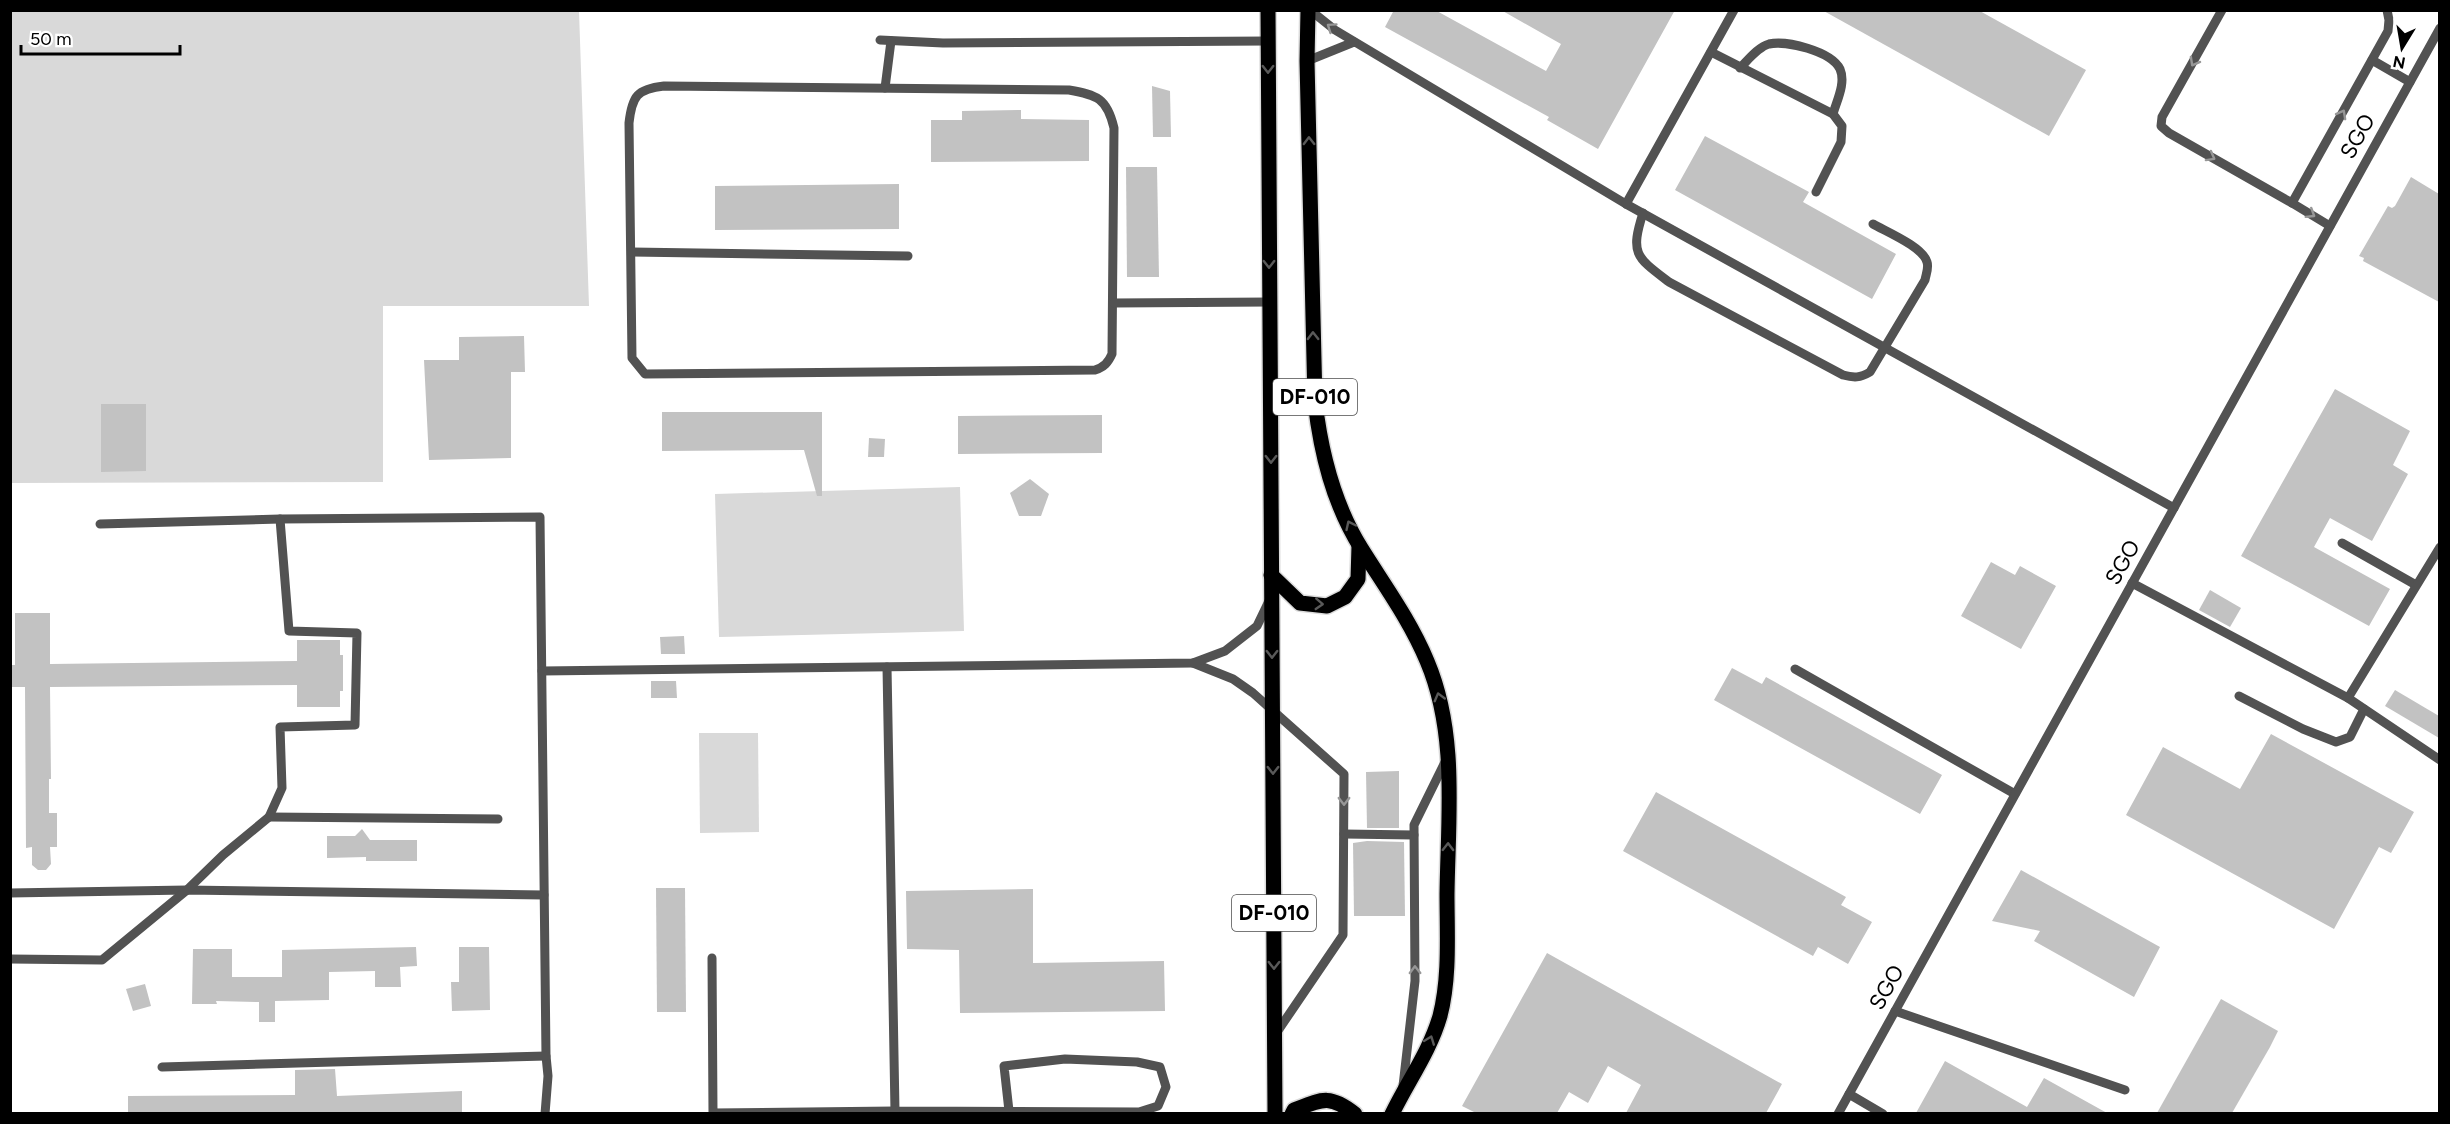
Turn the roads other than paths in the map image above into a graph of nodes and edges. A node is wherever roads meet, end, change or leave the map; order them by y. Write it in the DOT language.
graph roads {
  1 [pos="1268,10"];
  2 [pos="1309,10"];
  3 [pos="1734,10"];
  4 [pos="2222,10"];
  5 [pos="2387,10"];
  6 [pos="2439,28"];
  7 [pos="880,40"];
  8 [pos="891,41"];
  9 [pos="1268,41"];
  10 [pos="1354,42"];
  11 [pos="1711,52"];
  12 [pos="2372,60"];
  13 [pos="1307,61"];
  14 [pos="1740,68"];
  15 [pos="2410,82"];
  16 [pos="885,88"];
  17 [pos="1833,114"];
  18 [pos="1816,192"];
  19 [pos="2292,203"];
  20 [pos="1626,204"];
  21 [pos="1643,213"];
  22 [pos="1874,224"];
  23 [pos="2330,226"];
  24 [pos="632,252"];
  25 [pos="908,256"];
  26 [pos="1270,302"];
  27 [pos="1114,303"];
  28 [pos="1886,348"];
  29 [pos="2174,508"];
  30 [pos="280,519"];
  31 [pos="100,524"];
  32 [pos="2342,543"];
  33 [pos="1359,546"];
  34 [pos="2439,547"];
  35 [pos="1272,575"];
  36 [pos="2132,583"];
  37 [pos="2416,585"];
  38 [pos="1272,595"];
  39 [pos="1192,663"];
  40 [pos="887,667"];
  41 [pos="1795,669"];
  42 [pos="542,671"];
  43 [pos="2240,696"];
  44 [pos="2348,698"];
  45 [pos="2364,710"];
  46 [pos="1272,712"];
  47 [pos="1449,755"];
  48 [pos="2439,760"];
  49 [pos="2015,794"];
  50 [pos="269,817"];
  51 [pos="498,819"];
  52 [pos="1344,834"];
  53 [pos="1414,834"];
  54 [pos="187,890"];
  55 [pos="10,893"];
  56 [pos="544,895"];
  57 [pos="712,958"];
  58 [pos="10,959"];
  59 [pos="1895,1011"];
  60 [pos="1275,1036"];
  61 [pos="546,1056"];
  62 [pos="162,1067"];
  63 [pos="2125,1090"];
  64 [pos="1403,1091"];
  65 [pos="1849,1094"];
  66 [pos="895,1111"];
  67 [pos="1009,1111"];
  68 [pos="545,1113"];
  69 [pos="1275,1113"];
  70 [pos="1292,1113"];
  71 [pos="1356,1113"];
  72 [pos="1392,1113"];
  73 [pos="1838,1113"];
  74 [pos="1883,1113"];
  1 -- 9 [label="main road, DF-010"];
  10 -- 2 [label="lane, one-way"];
  2 -- 13 [label="main road, DF-010"];
  3 -- 11 [label="lane"];
  4 -- 19 [label="lane, one-way"];
  5 -- 12 [label="lane"];
  6 -- 15 [label="lane, SGO"];
  7 -- 8 [label="lane"];
  8 -- 9 [label="lane"];
  8 -- 16 [label="lane"];
  9 -- 26 [label="main road, DF-010, one-way"];
  10 -- 13 [label="lane"];
  10 -- 20 [label="lane"];
  11 -- 14 [label="lane"];
  11 -- 20 [label="lane"];
  12 -- 15 [label="lane"];
  19 -- 12 [label="lane, one-way"];
  33 -- 13 [label="main road, DF-010, one-way"];
  14 -- 17 [label="lane"];
  14 -- 17 [label="lane"];
  15 -- 23 [label="lane, SGO"];
  16 -- 24 [label="lane"];
  16 -- 27 [label="lane"];
  17 -- 18 [label="lane"];
  19 -- 23 [label="lane, one-way"];
  20 -- 21 [label="lane"];
  21 -- 28 [label="lane"];
  21 -- 28 [label="lane"];
  22 -- 28 [label="lane"];
  23 -- 29 [label="lane, SGO"];
  24 -- 25 [label="lane"];
  24 -- 27 [label="lane"];
  26 -- 27 [label="lane"];
  26 -- 35 [label="main road, DF-010, one-way"];
  28 -- 29 [label="lane"];
  29 -- 36 [label="lane, SGO"];
  30 -- 31 [label="lane"];
  30 -- 42 [label="lane"];
  30 -- 50 [label="lane"];
  32 -- 37 [label="lane"];
  35 -- 33 [label="main road, one-way"];
  47 -- 33 [label="main road, DF-010, one-way"];
  34 -- 37 [label="lane"];
  35 -- 38 [label="main road, DF-010"];
  36 -- 44 [label="lane"];
  36 -- 49 [label="lane, SGO"];
  37 -- 44 [label="lane"];
  38 -- 39 [label="lane"];
  38 -- 46 [label="main road, DF-010, one-way"];
  39 -- 40 [label="lane"];
  39 -- 46 [label="lane"];
  40 -- 42 [label="lane"];
  40 -- 66 [label="lane"];
  41 -- 49 [label="lane"];
  42 -- 56 [label="lane"];
  43 -- 45 [label="lane"];
  44 -- 45 [label="lane"];
  45 -- 48 [label="lane"];
  46 -- 52 [label="lane, one-way"];
  46 -- 60 [label="main road, DF-010, one-way"];
  47 -- 53 [label="lane"];
  64 -- 47 [label="main road, DF-010, one-way"];
  49 -- 59 [label="lane, SGO"];
  50 -- 51 [label="lane"];
  50 -- 54 [label="lane"];
  52 -- 53 [label="lane"];
  52 -- 60 [label="lane"];
  64 -- 53 [label="lane, one-way"];
  54 -- 55 [label="lane"];
  54 -- 56 [label="lane"];
  54 -- 58 [label="lane"];
  56 -- 61 [label="lane"];
  57 -- 66 [label="lane"];
  59 -- 63 [label="lane"];
  59 -- 65 [label="lane, SGO"];
  60 -- 69 [label="main road, DF-010"];
  61 -- 62 [label="lane"];
  61 -- 68 [label="lane"];
  64 -- 72 [label="main road, DF-010"];
  65 -- 73 [label="lane, SGO"];
  65 -- 74 [label="lane"];
  66 -- 67 [label="lane"];
  67 -- 67 [label="lane"];
  70 -- 71 [label="main road"];
}
